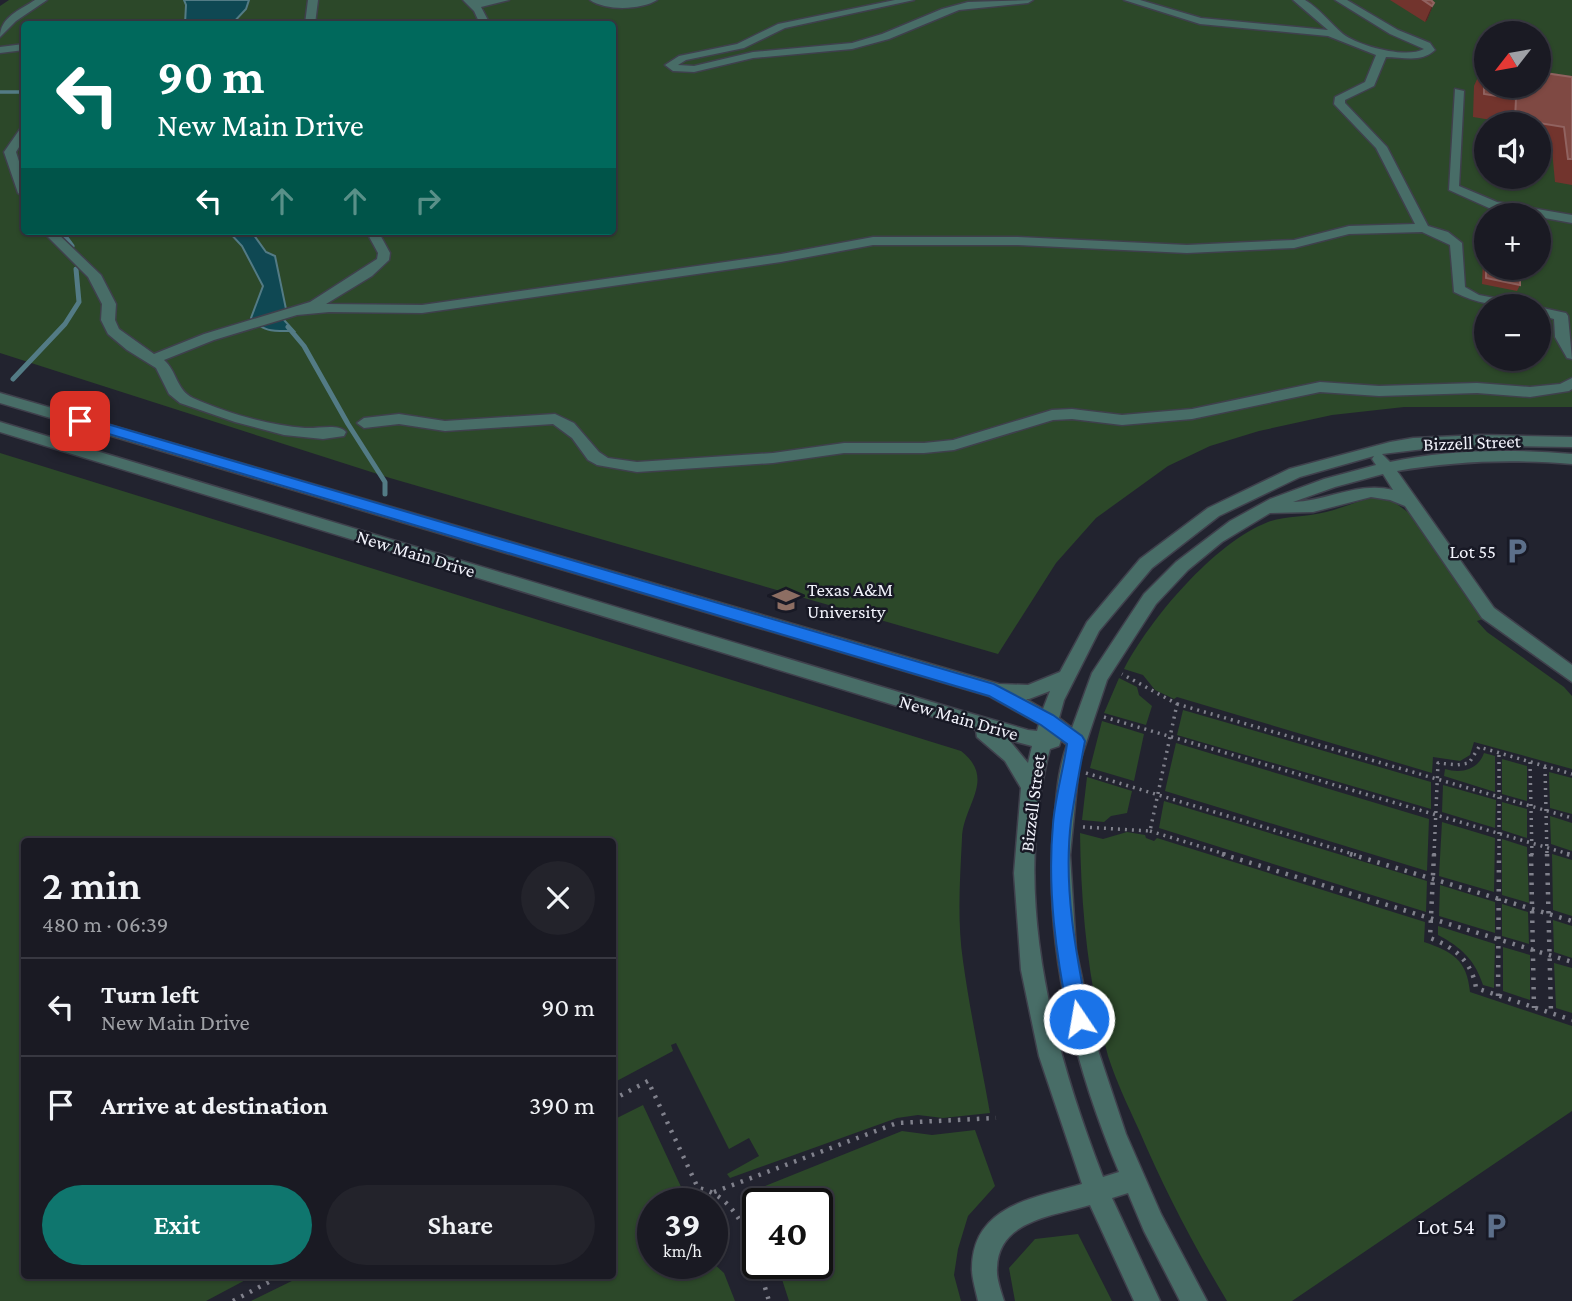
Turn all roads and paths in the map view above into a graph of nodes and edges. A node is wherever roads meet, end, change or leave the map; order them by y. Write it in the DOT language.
graph roads {
  1 [pos="42,0"];
  2 [pos="313,0"];
  3 [pos="504,0"];
  4 [pos="595,0"];
  5 [pos="652,0"];
  6 [pos="909,0"];
  7 [pos="1028,0"];
  8 [pos="1129,0"];
  9 [pos="1298,0"];
  10 [pos="1344,2"];
  11 [pos="471,3"];
  12 [pos="1313,11"];
  13 [pos="310,21"];
  14 [pos="483,21"];
  15 [pos="0,34"];
  16 [pos="1340,36"];
  17 [pos="21,47"];
  18 [pos="0,50"];
  19 [pos="1382,54"];
  20 [pos="1459,91"];
  21 [pos="21,136"];
  22 [pos="21,184"];
  23 [pos="1572,219"];
  24 [pos="1423,228"];
  25 [pos="52,235"];
  26 [pos="374,235"];
  27 [pos="1474,297"];
  28 [pos="298,311"];
  29 [pos="1566,316"];
  30 [pos="1572,355"];
  31 [pos="155,359"];
  32 [pos="1572,383"];
  33 [pos="0,398"];
  34 [pos="364,423"];
  35 [pos="0,427"];
  36 [pos="339,432"];
  37 [pos="1572,442"];
  38 [pos="159,444"];
  39 [pos="1373,450"];
  40 [pos="1572,459"];
  41 [pos="1386,467"];
  42 [pos="136,468"];
  43 [pos="1412,503"];
  44 [pos="1264,509"];
  45 [pos="559,563"];
  46 [pos="541,590"];
  47 [pos="1124,675"];
  48 [pos="1572,675"];
  49 [pos="1065,678"];
  50 [pos="994,690"];
  51 [pos="1177,704"];
  52 [pos="1105,718"];
  53 [pos="962,719"];
  54 [pos="1047,720"];
  55 [pos="1171,737"];
  56 [pos="1040,740"];
  57 [pos="1076,741"];
  58 [pos="1499,753"];
  59 [pos="1530,762"];
  60 [pos="1545,766"];
  61 [pos="1090,774"];
  62 [pos="1572,774"];
  63 [pos="1437,779"];
  64 [pos="1031,788"];
  65 [pos="1159,794"];
  66 [pos="1499,797"];
  67 [pos="1530,806"];
  68 [pos="1545,810"];
  69 [pos="1436,815"];
  70 [pos="1572,818"];
  71 [pos="1083,827"];
  72 [pos="1150,831"];
  73 [pos="1499,833"];
  74 [pos="1531,843"];
  75 [pos="1547,847"];
  76 [pos="1572,855"];
  77 [pos="1433,878"];
  78 [pos="1499,898"];
  79 [pos="1533,909"];
  80 [pos="1548,914"];
  81 [pos="1432,919"];
  82 [pos="1572,921"];
  83 [pos="1498,940"];
  84 [pos="1533,950"];
  85 [pos="1549,955"];
  86 [pos="1572,962"];
  87 [pos="1498,996"];
  88 [pos="1534,1008"];
  89 [pos="1551,1013"];
  90 [pos="1572,1020"];
  91 [pos="616,1098"];
  92 [pos="996,1118"];
  93 [pos="1133,1180"];
  94 [pos="698,1188"];
  95 [pos="725,1188"];
  96 [pos="1097,1192"];
  97 [pos="728,1206"];
  98 [pos="274,1279"];
  99 [pos="233,1301"];
  100 [pos="769,1301"];
  101 [pos="991,1301"];
  102 [pos="1147,1301"];
  103 [pos="1194,1301"];
  1 -- 15 [label="street"];
  2 -- 13 [label="street"];
  3 -- 11 [label="street"];
  4 -- 5 [label="street"];
  6 -- 7 [label="street"];
  8 -- 16 [label="street"];
  9 -- 12 [label="street"];
  10 -- 12 [label="street"];
  10 -- 19 [label="street"];
  11 -- 14 [label="street"];
  12 -- 16 [label="street"];
  16 -- 19 [label="street"];
  17 -- 18 [label="street"];
  19 -- 24 [label="street"];
  20 -- 23 [label="street"];
  21 -- 22 [label="street"];
  24 -- 27 [label="street"];
  24 -- 28 [label="street"];
  25 -- 31 [label="street"];
  26 -- 28 [label="street"];
  28 -- 31 [label="street"];
  29 -- 30 [label="street"];
  31 -- 36 [label="street"];
  32 -- 34 [label="street"];
  33 -- 38 [label="street, New Main Drive"];
  35 -- 42 [label="street, New Main Drive"];
  37 -- 39 [label="street, Bizzell Street"];
  38 -- 42 [label="street"];
  38 -- 45 [label="street, New Main Drive"];
  39 -- 41 [label="street"];
  39 -- 49 [label="street, Bizzell Street"];
  40 -- 41 [label="street, Bizzell Street"];
  41 -- 43 [label="street"];
  41 -- 44 [label="street, Bizzell Street"];
  42 -- 46 [label="street, New Main Drive"];
  43 -- 44 [label="street"];
  43 -- 48 [label="street"];
  44 -- 57 [label="street, Bizzell Street"];
  45 -- 46 [label="street"];
  45 -- 50 [label="street, New Main Drive"];
  46 -- 53 [label="street, New Main Drive"];
  47 -- 51 [label="path"];
  49 -- 50 [label="street"];
  49 -- 54 [label="street, Bizzell Street"];
  50 -- 54 [label="street, New Main Drive"];
  51 -- 55 [label="path"];
  51 -- 63 [label="path"];
  52 -- 55 [label="path"];
  53 -- 56 [label="street, New Main Drive"];
  53 -- 64 [label="street"];
  54 -- 56 [label="street, Bizzell Street"];
  54 -- 57 [label="street, New Main Drive"];
  55 -- 65 [label="path"];
  55 -- 69 [label="path"];
  56 -- 57 [label="street, New Main Drive"];
  56 -- 64 [label="street, Bizzell Street"];
  57 -- 93 [label="street, Bizzell Street"];
  58 -- 59 [label="path"];
  58 -- 63 [label="path"];
  58 -- 66 [label="path"];
  59 -- 60 [label="path"];
  59 -- 67 [label="path"];
  60 -- 62 [label="path"];
  60 -- 68 [label="path"];
  61 -- 65 [label="path"];
  63 -- 66 [label="path"];
  63 -- 69 [label="path"];
  64 -- 96 [label="street, Bizzell Street"];
  65 -- 72 [label="path"];
  65 -- 77 [label="path"];
  66 -- 67 [label="path"];
  66 -- 73 [label="path"];
  67 -- 68 [label="path"];
  67 -- 74 [label="path"];
  68 -- 70 [label="path"];
  68 -- 75 [label="path"];
  69 -- 73 [label="path"];
  69 -- 77 [label="path"];
  71 -- 72 [label="path"];
  72 -- 81 [label="path"];
  73 -- 74 [label="path"];
  73 -- 78 [label="path"];
  74 -- 75 [label="path"];
  74 -- 79 [label="path"];
  75 -- 76 [label="path"];
  75 -- 80 [label="path"];
  77 -- 78 [label="path"];
  77 -- 81 [label="path"];
  78 -- 79 [label="path"];
  78 -- 83 [label="path"];
  79 -- 80 [label="path"];
  79 -- 84 [label="path"];
  80 -- 82 [label="path"];
  80 -- 85 [label="path"];
  81 -- 83 [label="path"];
  81 -- 87 [label="path"];
  83 -- 84 [label="path"];
  83 -- 87 [label="path"];
  84 -- 85 [label="path"];
  84 -- 88 [label="path"];
  85 -- 86 [label="path"];
  85 -- 89 [label="path"];
  87 -- 88 [label="path"];
  88 -- 89 [label="path"];
  89 -- 90 [label="path"];
  91 -- 94 [label="path"];
  92 -- 95 [label="path"];
  93 -- 96 [label="street"];
  93 -- 103 [label="street, Bizzell Street"];
  96 -- 101 [label="street"];
  96 -- 102 [label="street, Bizzell Street"];
  97 -- 100 [label="path"];
  98 -- 99 [label="path"];
}
